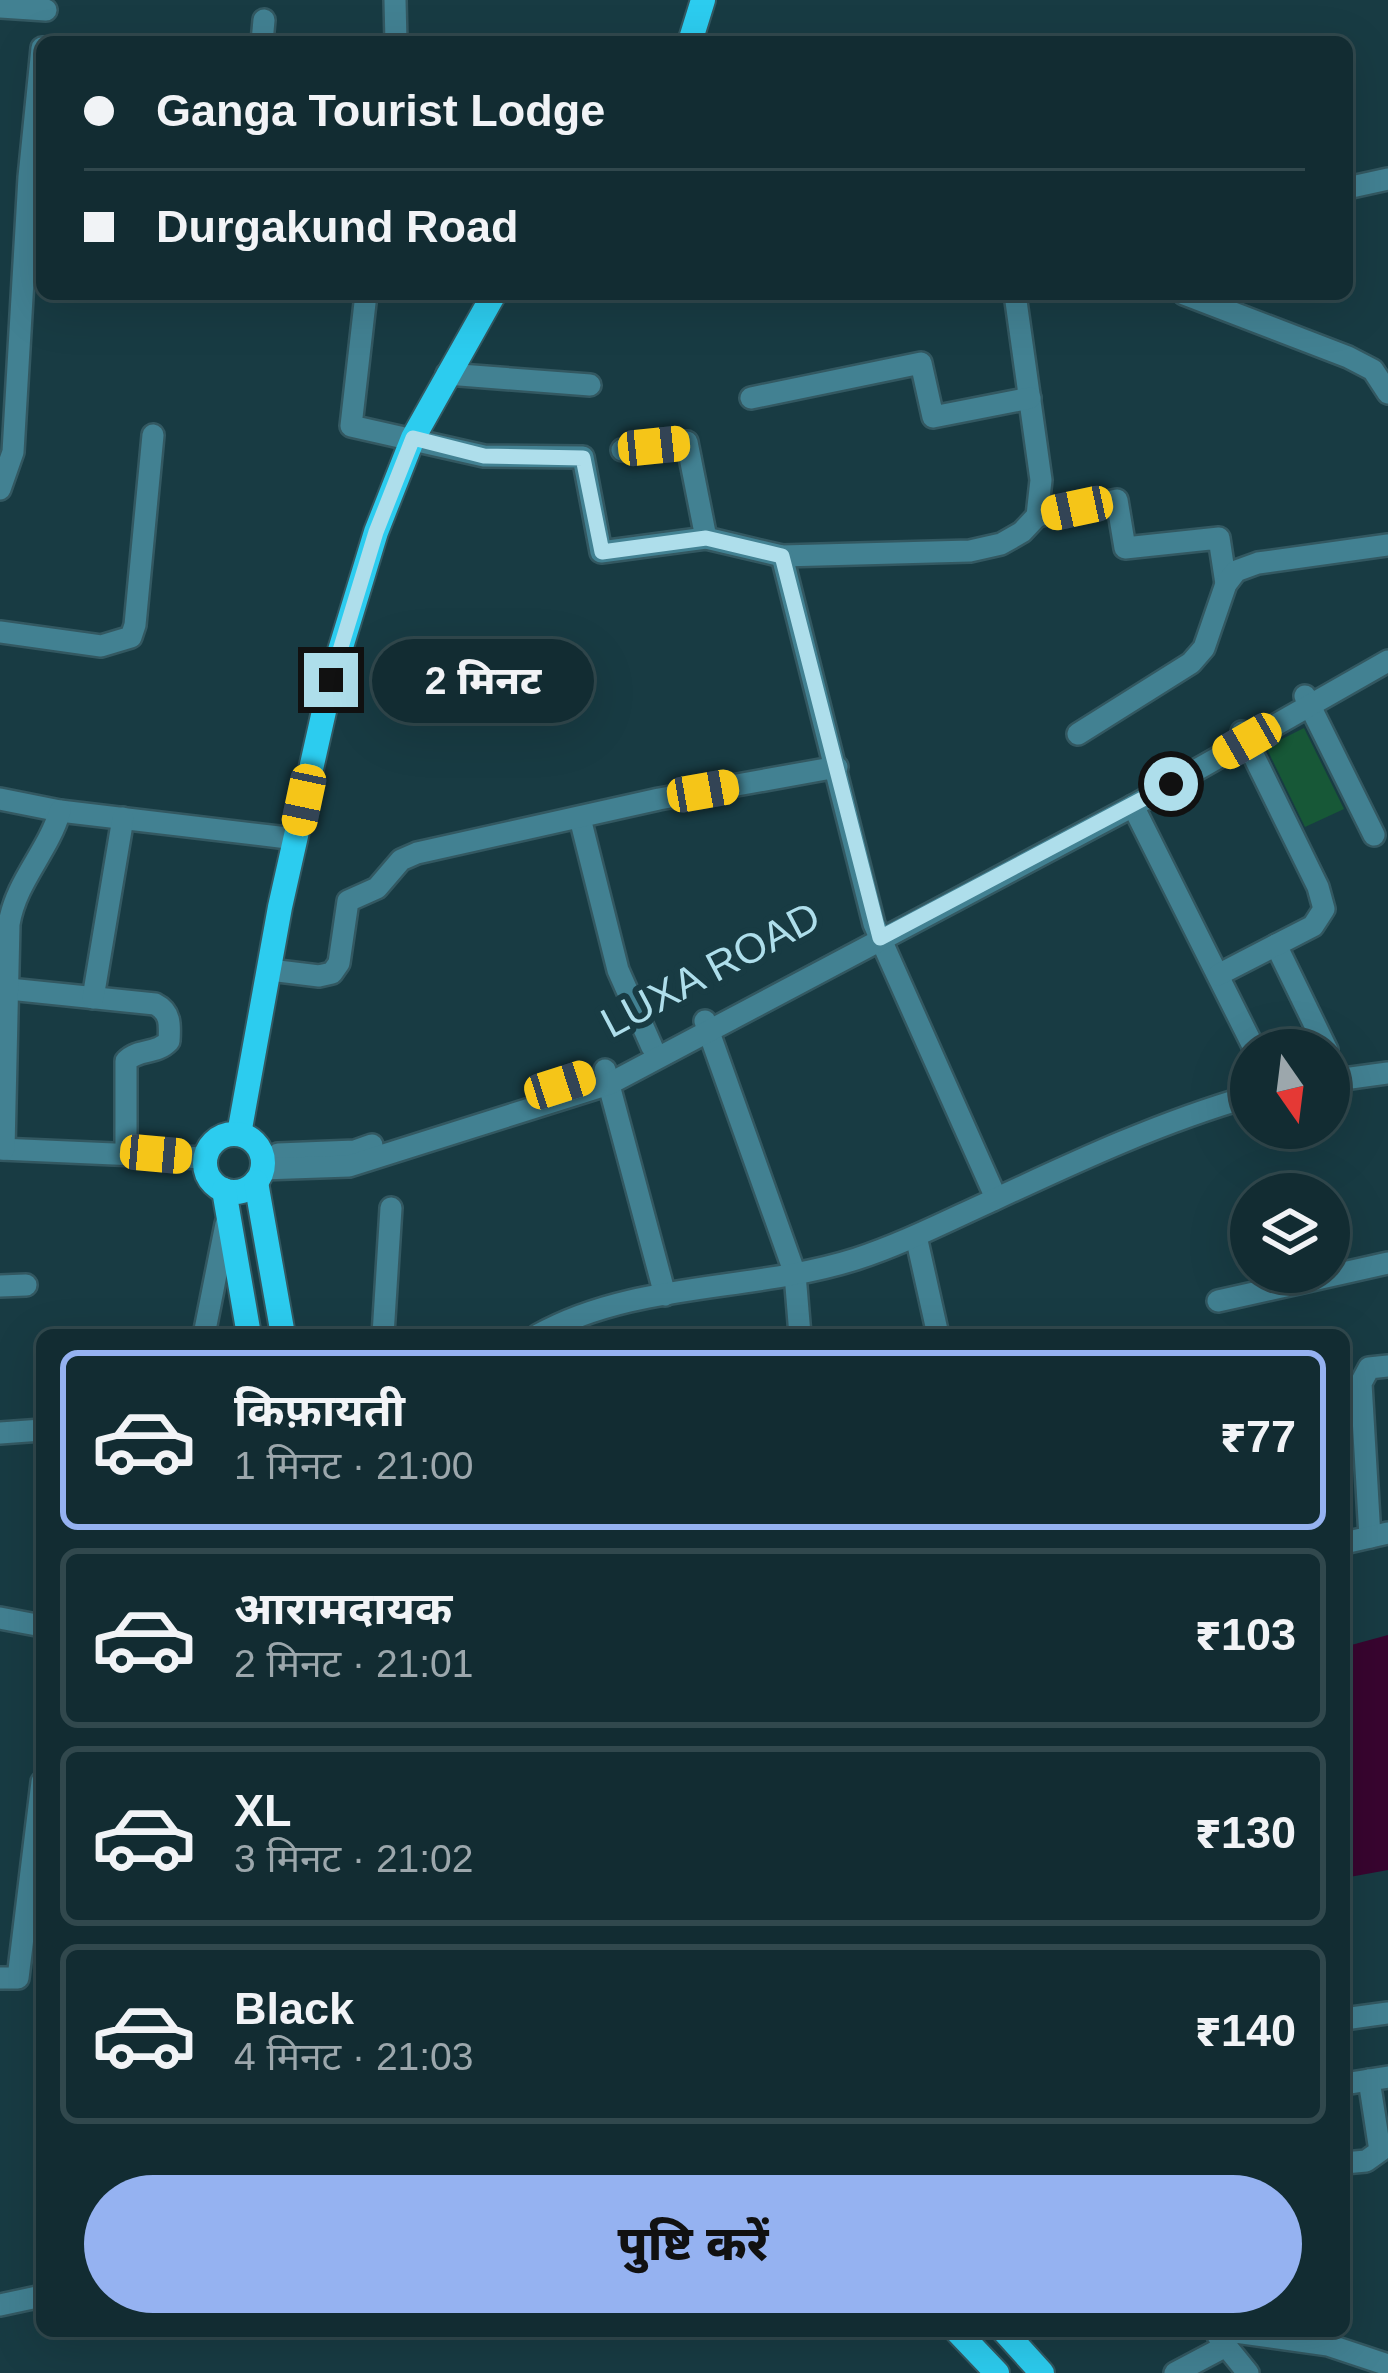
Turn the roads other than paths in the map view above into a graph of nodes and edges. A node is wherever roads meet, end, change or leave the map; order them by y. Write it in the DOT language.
graph roads {
  1 [pos="395,0"];
  2 [pos="703,0"];
  3 [pos="46,5"];
  4 [pos="0,7"];
  5 [pos="43,36"];
  6 [pos="396,36"];
  7 [pos="692,36"];
  8 [pos="35,177"];
  9 [pos="1388,179"];
  10 [pos="1353,187"];
  11 [pos="365,300"];
  12 [pos="490,300"];
  13 [pos="1016,300"];
  14 [pos="1200,300"];
  15 [pos="1380,366"];
  16 [pos="447,374"];
  17 [pos="590,386"];
  18 [pos="1388,394"];
  19 [pos="751,398"];
  20 [pos="1030,398"];
  21 [pos="153,434"];
  22 [pos="413,438"];
  23 [pos="7,450"];
  24 [pos="622,450"];
  25 [pos="0,489"];
  26 [pos="1037,517"];
  27 [pos="706,538"];
  28 [pos="1388,545"];
  29 [pos="782,556"];
  30 [pos="1226,584"];
  31 [pos="0,632"];
  32 [pos="1388,648"];
  33 [pos="1388,661"];
  34 [pos="1308,700"];
  35 [pos="1078,734"];
  36 [pos="1244,736"];
  37 [pos="837,767"];
  38 [pos="0,799"];
  39 [pos="1132,806"];
  40 [pos="60,811"];
  41 [pos="123,818"];
  42 [pos="580,818"];
  43 [pos="1374,835"];
  44 [pos="296,839"];
  45 [pos="877,931"];
  46 [pos="1276,945"];
  47 [pos="270,970"];
  48 [pos="1218,975"];
  49 [pos="9,989"];
  50 [pos="93,998"];
  51 [pos="707,1026"];
  52 [pos="1245,1029"];
  53 [pos="1317,1029"];
  54 [pos="652,1046"];
  55 [pos="1388,1073"];
  56 [pos="607,1077"];
  57 [pos="1350,1078"];
  58 [pos="1230,1103"];
  59 [pos="239,1134"];
  60 [pos="2,1149"];
  61 [pos="126,1151"];
  62 [pos="205,1158"];
  63 [pos="260,1178"];
  64 [pos="997,1198"];
  65 [pos="225,1205"];
  66 [pos="392,1208"];
  67 [pos="916,1236"];
  68 [pos="1388,1263"];
  69 [pos="795,1274"];
  70 [pos="26,1285"];
  71 [pos="0,1286"];
  72 [pos="665,1295"];
  73 [pos="1218,1300"];
  74 [pos="205,1329"];
  75 [pos="248,1329"];
  76 [pos="282,1329"];
  77 [pos="383,1329"];
  78 [pos="551,1329"];
  79 [pos="800,1329"];
  80 [pos="937,1329"];
  81 [pos="1388,1366"];
  82 [pos="36,1430"];
  83 [pos="0,1433"];
  84 [pos="1379,1535"];
  85 [pos="0,1618"];
  86 [pos="36,1625"];
  87 [pos="36,1831"];
  88 [pos="0,1978"];
  89 [pos="1388,2013"];
  90 [pos="1350,2018"];
  91 [pos="1378,2079"];
  92 [pos="1350,2162"];
  93 [pos="36,2297"];
  94 [pos="0,2306"];
  95 [pos="963,2337"];
  96 [pos="1009,2337"];
  97 [pos="1225,2337"];
  98 [pos="1230,2337"];
  99 [pos="1256,2337"];
  100 [pos="1388,2365"];
  101 [pos="997,2373"];
  102 [pos="1042,2373"];
  103 [pos="1175,2373"];
  104 [pos="1248,2373"];
  1 -- 6 [label="street"];
  2 -- 7 [label="main road"];
  3 -- 4 [label="street"];
  3 -- 5 [label="street"];
  8 -- 23 [label="street"];
  9 -- 10 [label="street"];
  11 -- 22 [label="street"];
  12 -- 16 [label="main road"];
  13 -- 20 [label="street"];
  14 -- 15 [label="street"];
  15 -- 18 [label="street"];
  16 -- 17 [label="street"];
  16 -- 22 [label="main road"];
  19 -- 20 [label="street"];
  20 -- 26 [label="street"];
  21 -- 31 [label="street"];
  22 -- 27 [label="street"];
  22 -- 44 [label="main road"];
  23 -- 25 [label="street"];
  24 -- 27 [label="street"];
  26 -- 29 [label="street"];
  26 -- 30 [label="street"];
  27 -- 29 [label="street"];
  28 -- 30 [label="street"];
  29 -- 37 [label="street"];
  30 -- 35 [label="street"];
  32 -- 34 [label="street, LUXA ROAD"];
  33 -- 34 [label="street"];
  34 -- 36 [label="street, LUXA ROAD"];
  34 -- 43 [label="street"];
  36 -- 39 [label="street"];
  36 -- 45 [label="street, LUXA ROAD"];
  36 -- 46 [label="street"];
  37 -- 42 [label="street"];
  37 -- 45 [label="street"];
  38 -- 40 [label="street"];
  39 -- 45 [label="street"];
  39 -- 48 [label="street"];
  40 -- 41 [label="street"];
  40 -- 49 [label="street"];
  41 -- 44 [label="street"];
  41 -- 50 [label="street"];
  42 -- 47 [label="street"];
  42 -- 54 [label="street"];
  44 -- 47 [label="main road"];
  45 -- 51 [label="street, LUXA ROAD"];
  45 -- 64 [label="street"];
  46 -- 48 [label="street"];
  46 -- 53 [label="street"];
  47 -- 59 [label="main road"];
  48 -- 52 [label="street"];
  49 -- 50 [label="street"];
  49 -- 60 [label="street"];
  50 -- 61 [label="street"];
  51 -- 54 [label="street, LUXA ROAD"];
  51 -- 56 [label="street"];
  51 -- 69 [label="street"];
  54 -- 56 [label="street, LUXA ROAD"];
  55 -- 57 [label="street"];
  56 -- 63 [label="street"];
  56 -- 63 [label="street, LUXA ROAD"];
  56 -- 72 [label="street"];
  58 -- 64 [label="street"];
  59 -- 62 [label="main road"];
  59 -- 63 [label="main road"];
  60 -- 61 [label="street"];
  61 -- 62 [label="street"];
  62 -- 65 [label="main road"];
  63 -- 65 [label="main road"];
  63 -- 76 [label="main road"];
  64 -- 67 [label="street"];
  65 -- 74 [label="street"];
  65 -- 75 [label="main road"];
  66 -- 77 [label="street"];
  67 -- 69 [label="street"];
  67 -- 80 [label="street"];
  68 -- 73 [label="street"];
  69 -- 72 [label="street"];
  69 -- 79 [label="street"];
  70 -- 71 [label="street"];
  72 -- 78 [label="street"];
  81 -- 84 [label="street"];
  82 -- 83 [label="street"];
  85 -- 86 [label="street"];
  87 -- 88 [label="street"];
  89 -- 90 [label="street"];
  91 -- 92 [label="street"];
  93 -- 94 [label="street"];
  95 -- 101 [label="main road"];
  96 -- 102 [label="main road"];
  97 -- 103 [label="street"];
  98 -- 104 [label="street"];
  99 -- 100 [label="street"];
}
